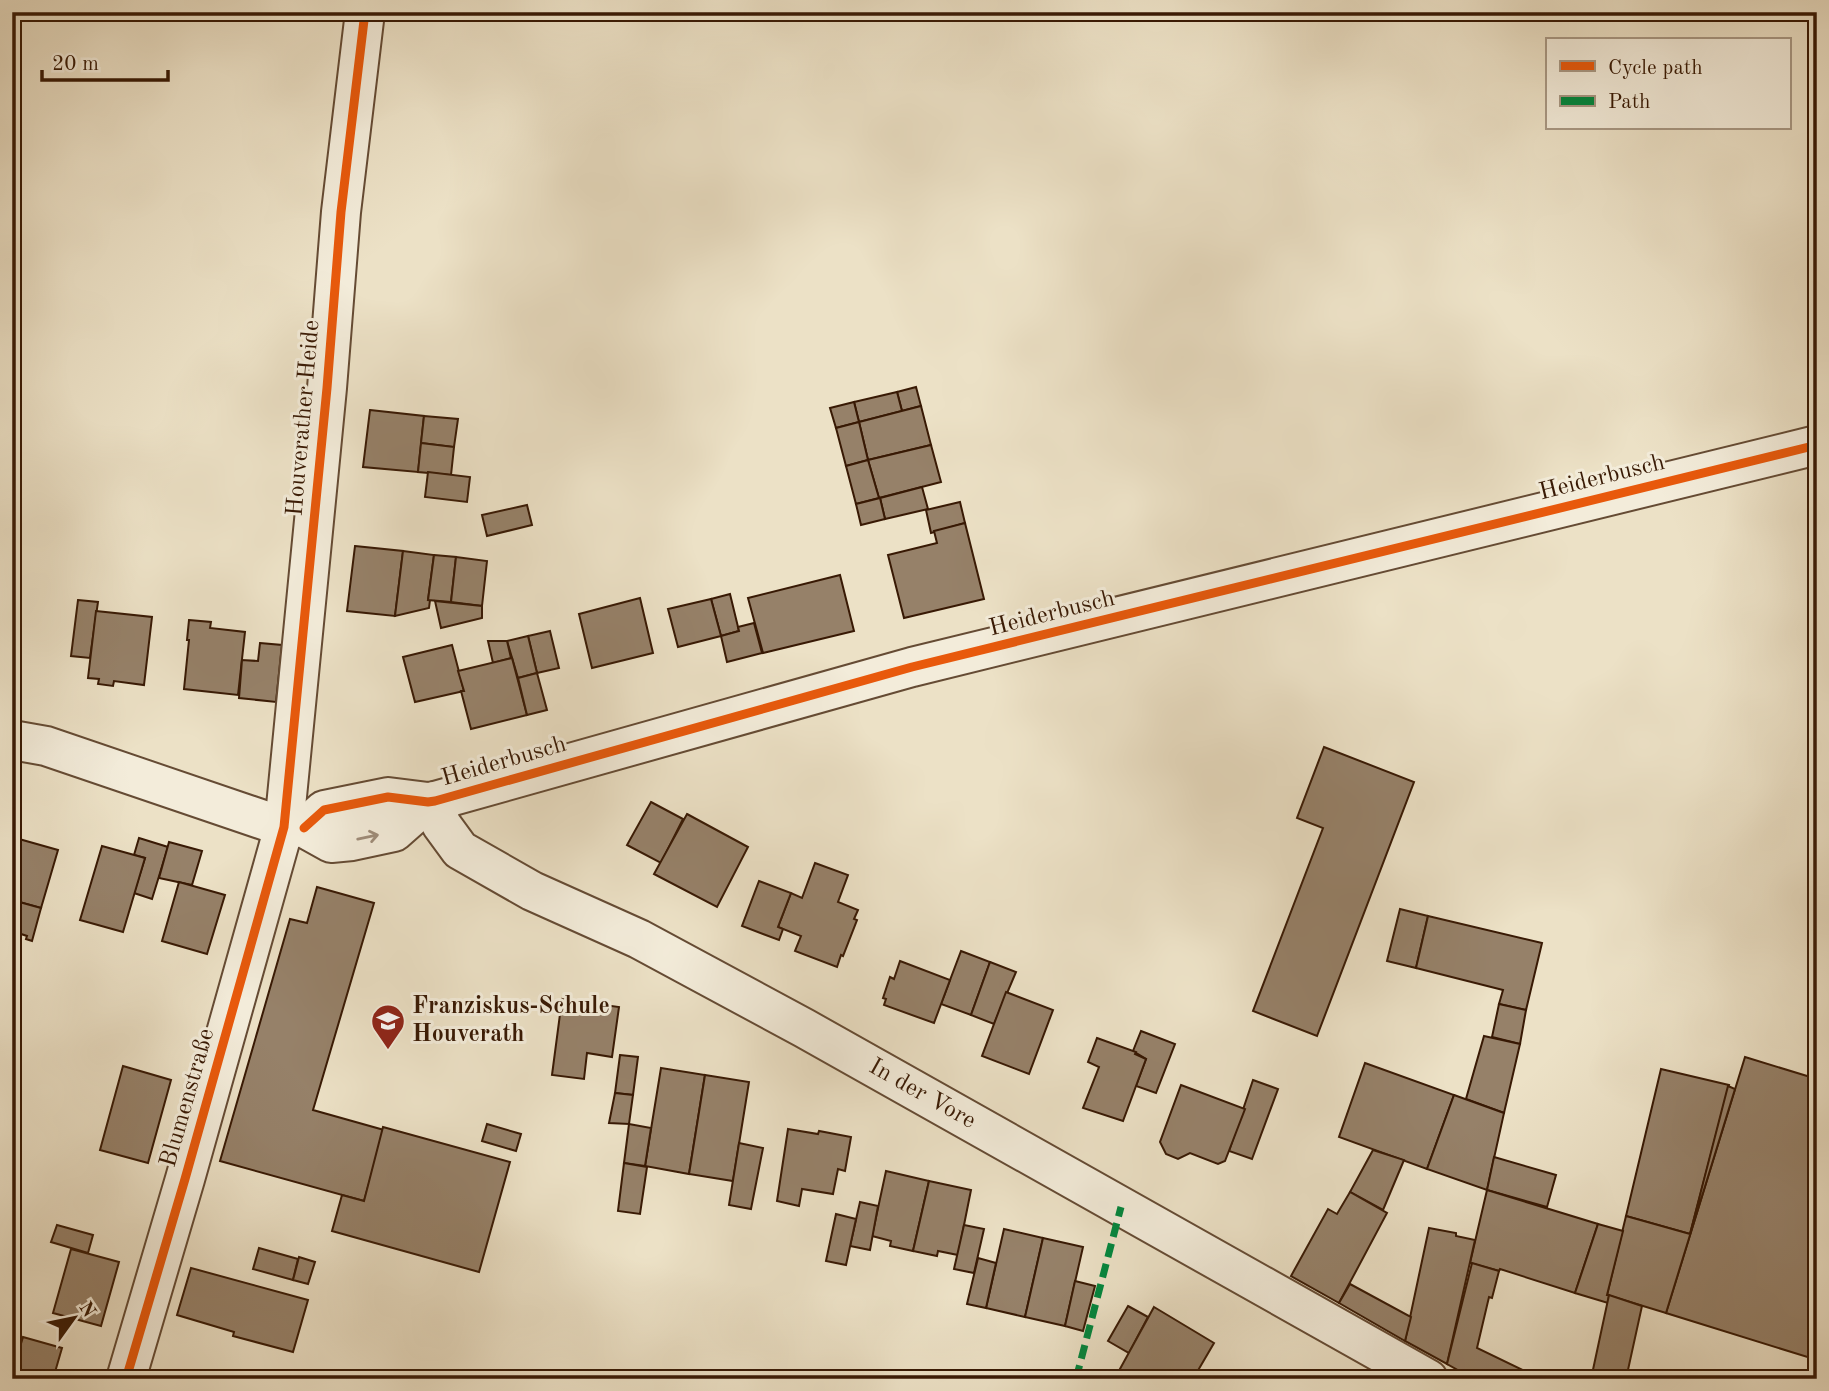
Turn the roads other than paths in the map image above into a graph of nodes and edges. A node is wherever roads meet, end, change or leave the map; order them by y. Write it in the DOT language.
graph roads {
  1 [pos="365,12"];
  2 [pos="1817,445"];
  3 [pos="12,740"];
  4 [pos="431,802"];
  5 [pos="294,828"];
  6 [pos="126,1379"];
  7 [pos="1428,1379"];
  1 -- 5 [label="street, Houverather Heide"];
  2 -- 4 [label="street, Heiderbusch"];
  3 -- 5 [label="street, Heiderbusch"];
  4 -- 5 [label="street, Heiderbusch"];
  4 -- 7 [label="street, In der Vore"];
  5 -- 6 [label="street, Blumenstraße"];
}
